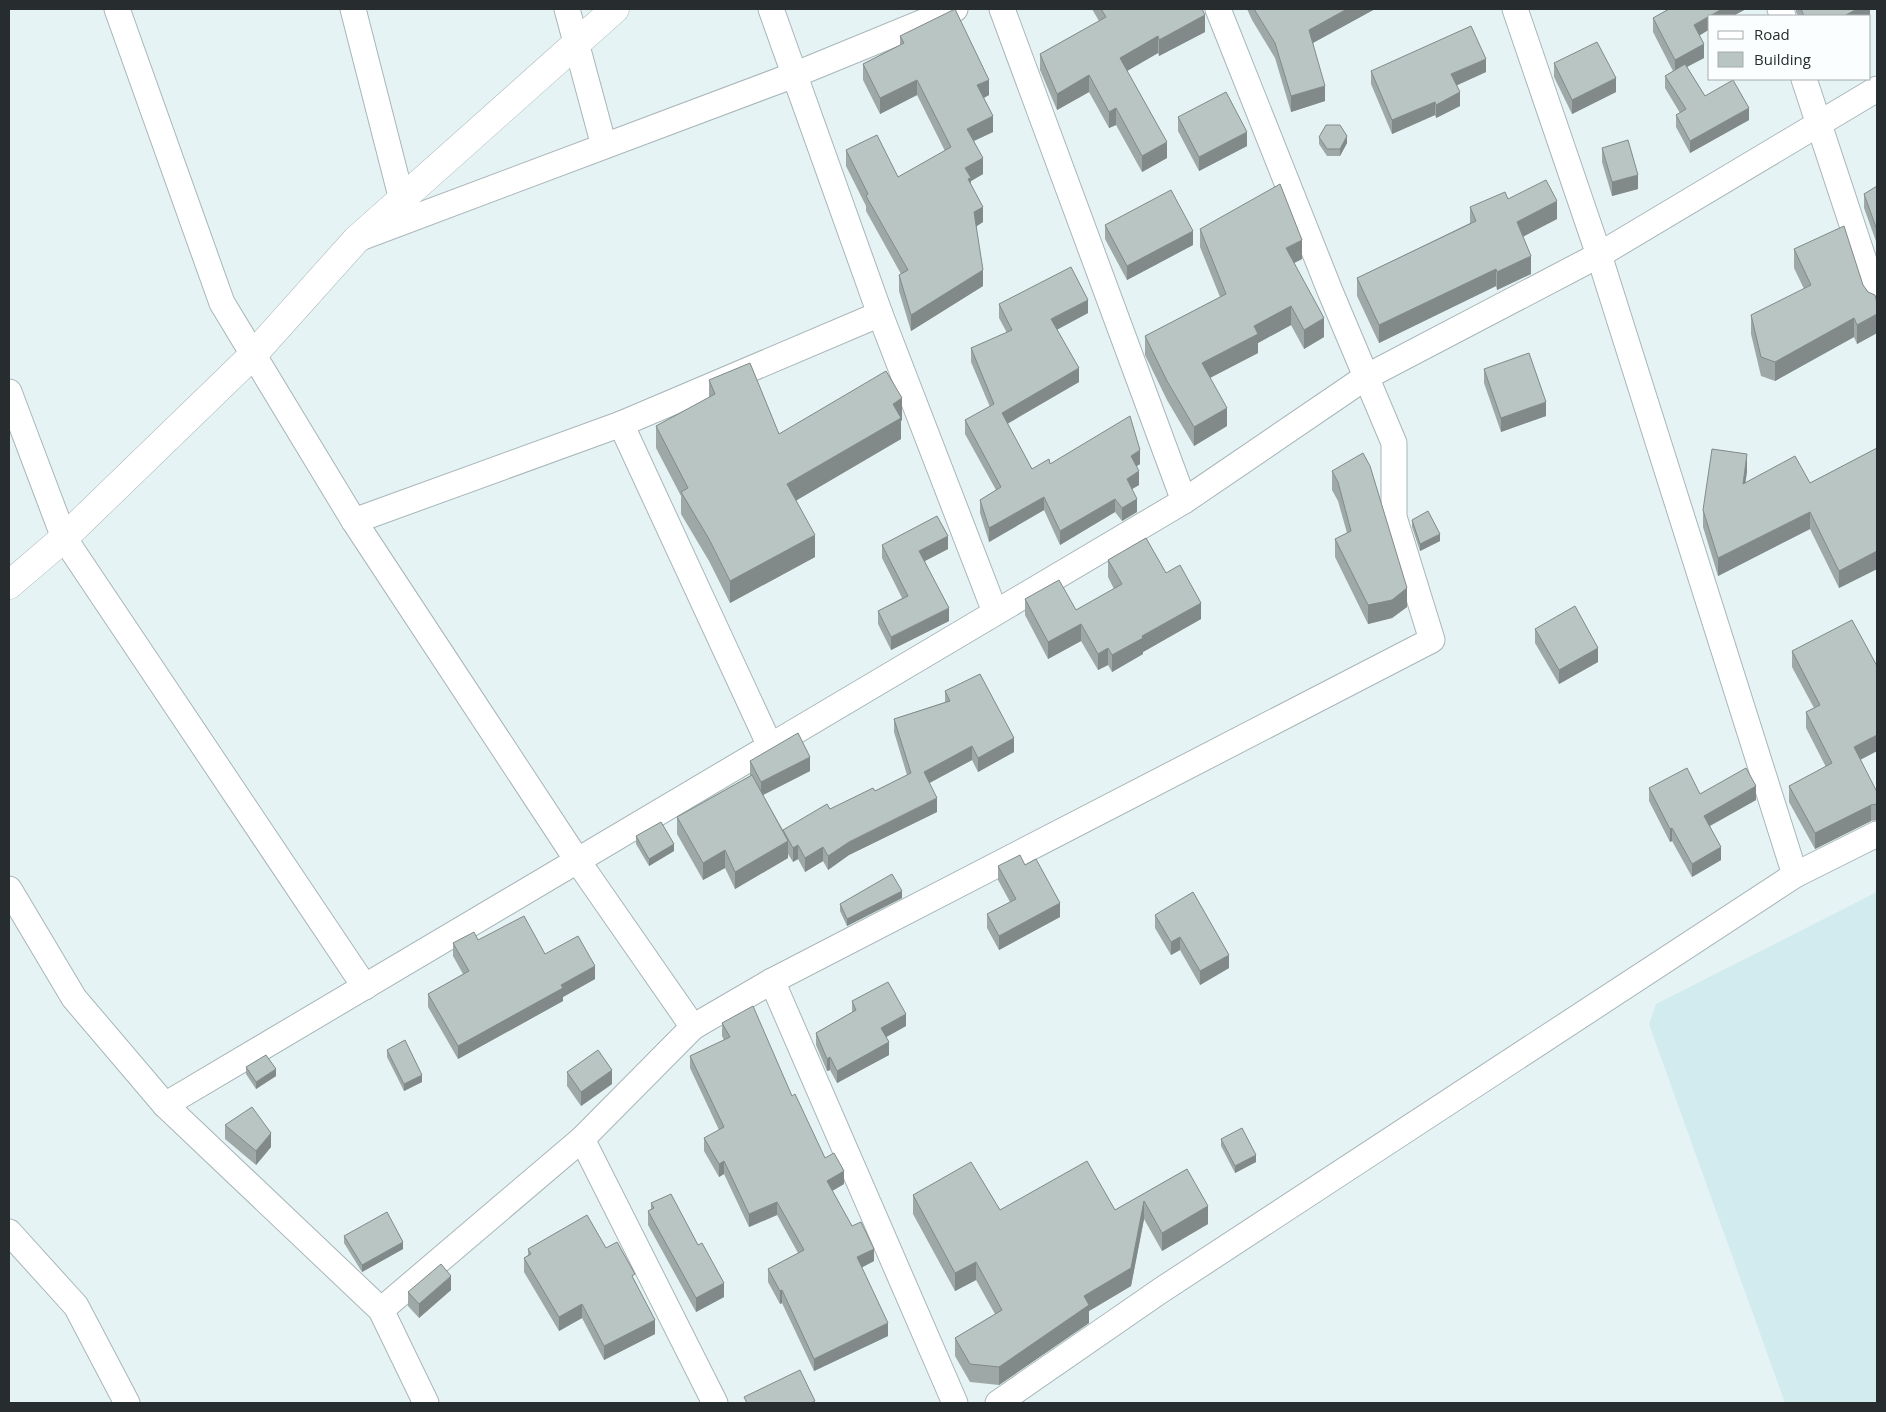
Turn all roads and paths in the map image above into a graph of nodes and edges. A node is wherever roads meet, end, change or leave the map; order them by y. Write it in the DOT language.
graph roads {
  1 [pos="117,9"];
  2 [pos="353,9"];
  3 [pos="567,9"];
  4 [pos="615,9"];
  5 [pos="771,9"];
  6 [pos="955,9"];
  7 [pos="1002,9"];
  8 [pos="1218,9"];
  9 [pos="1516,9"];
  10 [pos="576,44"];
  11 [pos="794,75"];
  12 [pos="1804,80"];
  13 [pos="1877,90"];
  14 [pos="1819,124"];
  15 [pos="604,146"];
  16 [pos="405,211"];
  17 [pos="1599,255"];
  18 [pos="1877,300"];
  19 [pos="880,314"];
  20 [pos="253,354"];
  21 [pos="1366,377"];
  22 [pos="9,392"];
  23 [pos="621,424"];
  24 [pos="1184,501"];
  25 [pos="354,521"];
  26 [pos="64,538"];
  27 [pos="9,586"];
  28 [pos="995,612"];
  29 [pos="770,746"];
  30 [pos="1877,834"];
  31 [pos="577,860"];
  32 [pos="1795,875"];
  33 [pos="13,907"];
  34 [pos="772,981"];
  35 [pos="365,987"];
  36 [pos="693,1027"];
  37 [pos="165,1105"];
  38 [pos="582,1139"];
  39 [pos="9,1232"];
  40 [pos="381,1310"];
  41 [pos="127,1403"];
  42 [pos="426,1403"];
  43 [pos="715,1403"];
  44 [pos="956,1403"];
  45 [pos="998,1403"];
  1 -- 20 [label="street"];
  2 -- 16 [label="street"];
  3 -- 10 [label="street"];
  4 -- 10 [label="street"];
  5 -- 11 [label="street"];
  6 -- 11 [label="street"];
  7 -- 24 [label="street"];
  8 -- 21 [label="street"];
  9 -- 17 [label="street"];
  10 -- 15 [label="street"];
  10 -- 16 [label="street"];
  11 -- 15 [label="street"];
  11 -- 19 [label="street"];
  12 -- 14 [label="street"];
  13 -- 14 [label="street"];
  14 -- 17 [label="street"];
  14 -- 18 [label="street"];
  15 -- 16 [label="street"];
  16 -- 20 [label="street"];
  17 -- 21 [label="street"];
  17 -- 32 [label="street"];
  19 -- 23 [label="street"];
  19 -- 28 [label="street"];
  20 -- 25 [label="street"];
  20 -- 26 [label="street"];
  21 -- 24 [label="street"];
  21 -- 34 [label="street"];
  22 -- 26 [label="street"];
  23 -- 25 [label="street"];
  23 -- 29 [label="street"];
  24 -- 28 [label="street"];
  25 -- 31 [label="street"];
  26 -- 27 [label="street"];
  26 -- 35 [label="street"];
  28 -- 29 [label="street"];
  29 -- 31 [label="street"];
  30 -- 32 [label="street"];
  31 -- 35 [label="street"];
  31 -- 36 [label="street"];
  32 -- 45 [label="street"];
  33 -- 37 [label="street"];
  34 -- 36 [label="street"];
  34 -- 44 [label="street"];
  35 -- 37 [label="street"];
  36 -- 38 [label="street"];
  37 -- 40 [label="street"];
  38 -- 40 [label="street"];
  38 -- 43 [label="street"];
  39 -- 41 [label="street"];
  40 -- 42 [label="street"];
}
